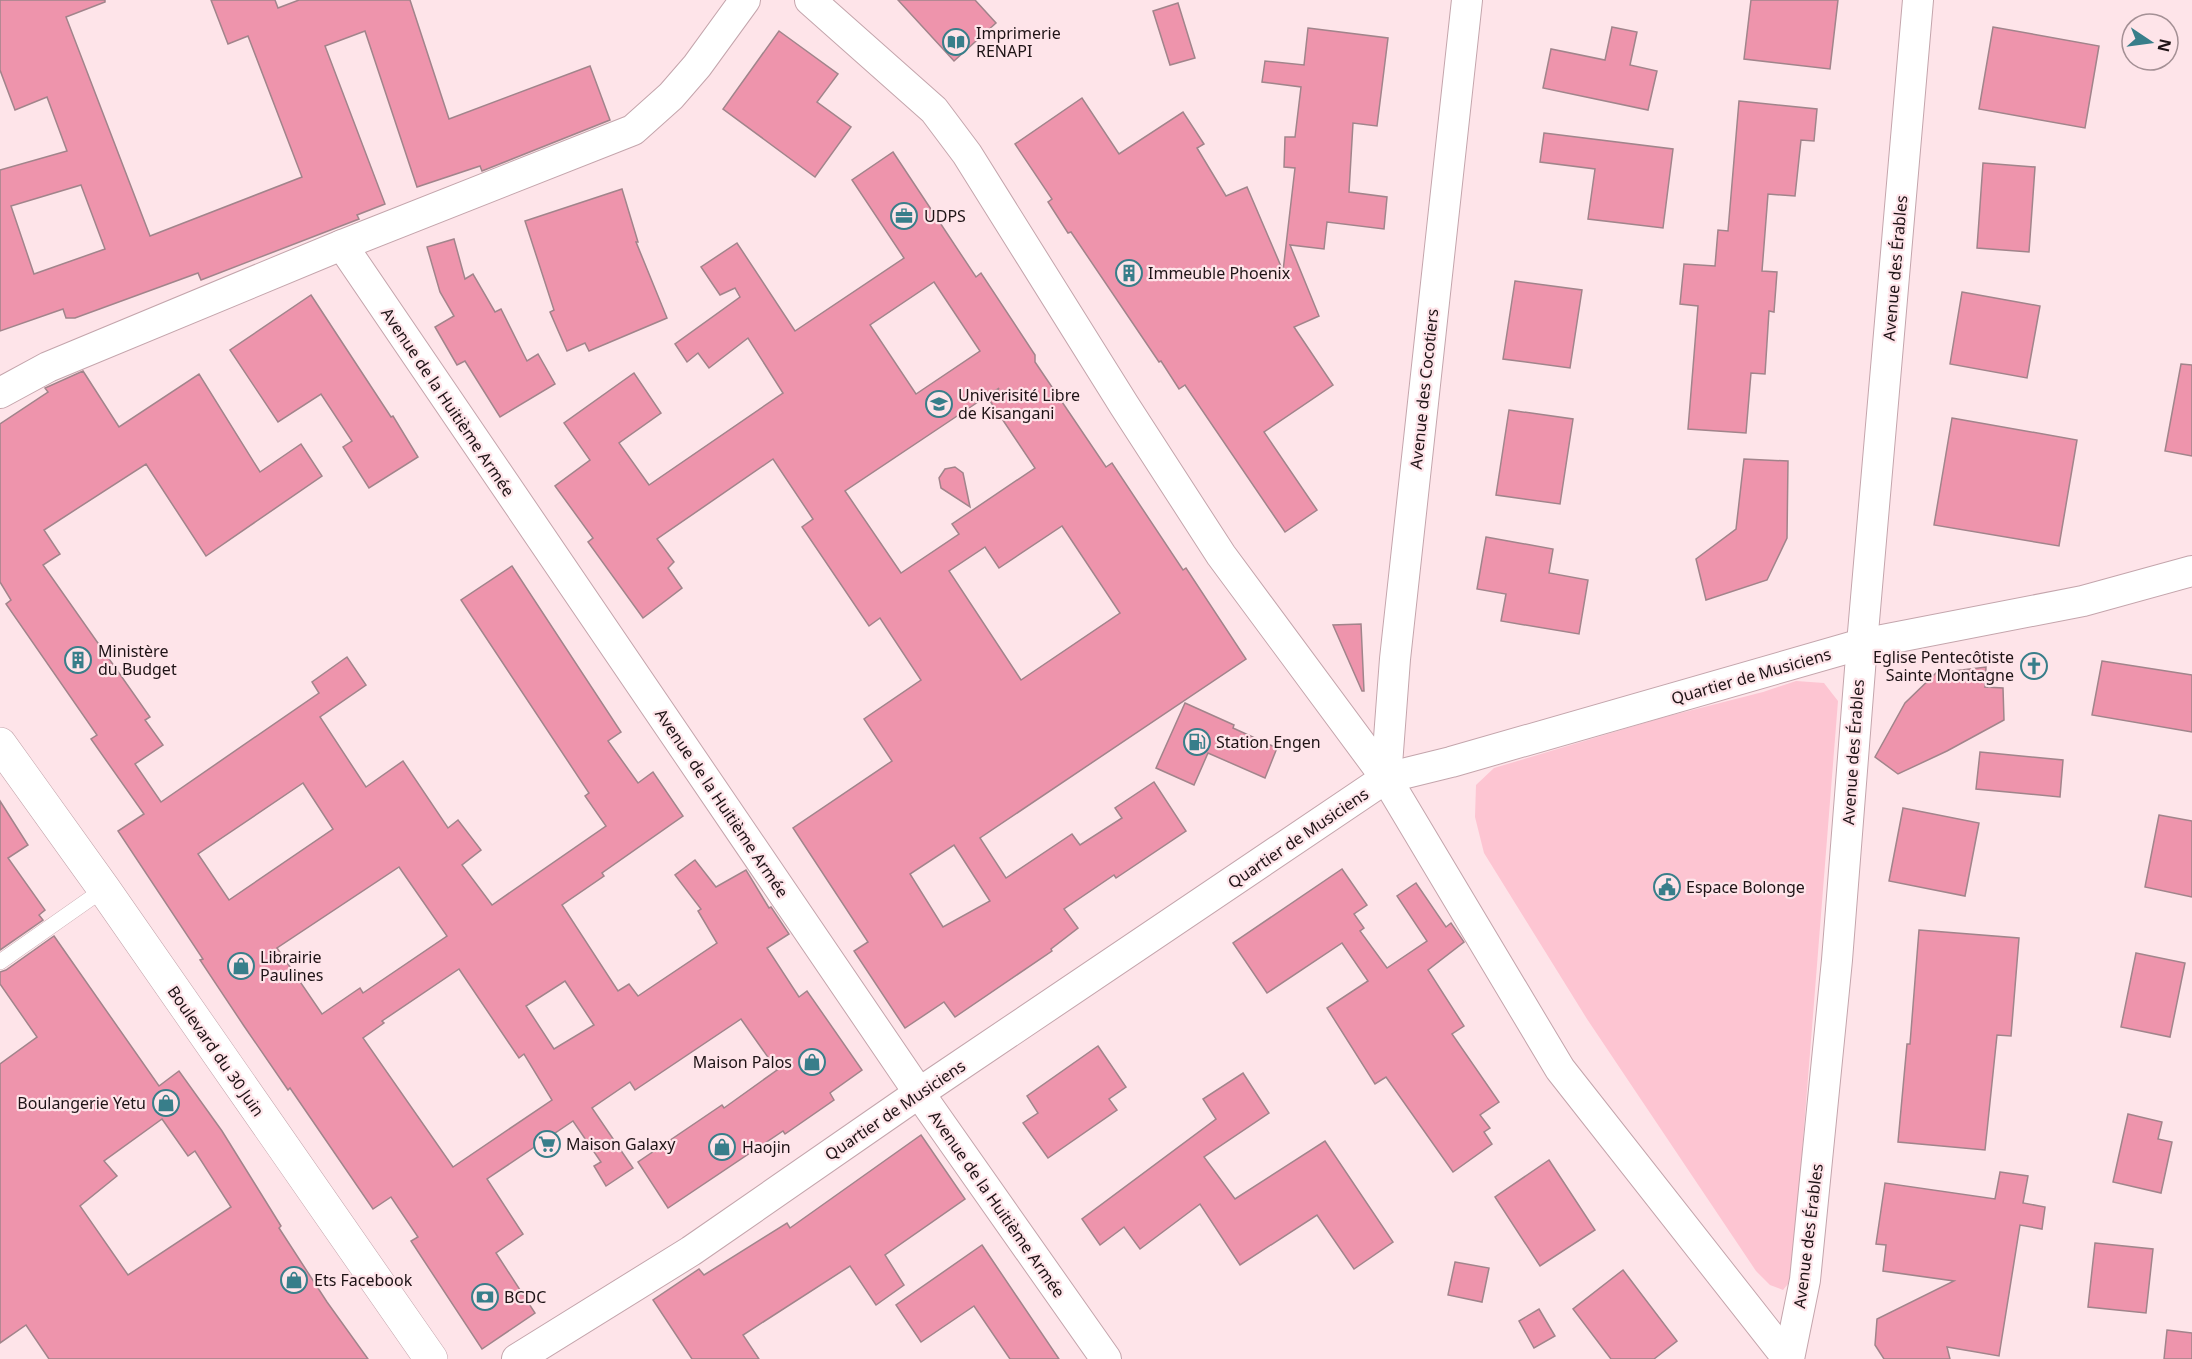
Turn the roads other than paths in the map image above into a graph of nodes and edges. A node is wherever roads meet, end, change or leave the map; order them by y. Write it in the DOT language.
graph roads {
  1 [pos="746,0"];
  2 [pos="810,0"];
  3 [pos="1467,0"];
  4 [pos="1918,0"];
  5 [pos="342,245"];
  6 [pos="0,393"];
  7 [pos="2192,571"];
  8 [pos="1862,644"];
  9 [pos="0,744"];
  10 [pos="1386,778"];
  11 [pos="104,889"];
  12 [pos="0,962"];
  13 [pos="919,1093"];
  14 [pos="430,1359"];
  15 [pos="517,1359"];
  16 [pos="1106,1359"];
  17 [pos="1788,1359"];
  1 -- 5 [label="street"];
  2 -- 10 [label="street"];
  3 -- 10 [label="street, Avenue des Cocotiers"];
  4 -- 8 [label="street, Avenue des Érables"];
  5 -- 6 [label="street"];
  5 -- 13 [label="street, Avenue de la Huitième Armée"];
  7 -- 8 [label="street, Quartier de Musiciens"];
  8 -- 10 [label="street, Quartier de Musiciens"];
  8 -- 17 [label="street, Avenue des Érables"];
  9 -- 11 [label="street, Boulevard du 30 Juin"];
  10 -- 13 [label="street, Quartier de Musiciens"];
  10 -- 17 [label="street"];
  11 -- 12 [label="lane"];
  11 -- 14 [label="street, Boulevard du 30 Juin"];
  13 -- 15 [label="street, Quartier de Musiciens"];
  13 -- 16 [label="street, Avenue de la Huitième Armée"];
}
